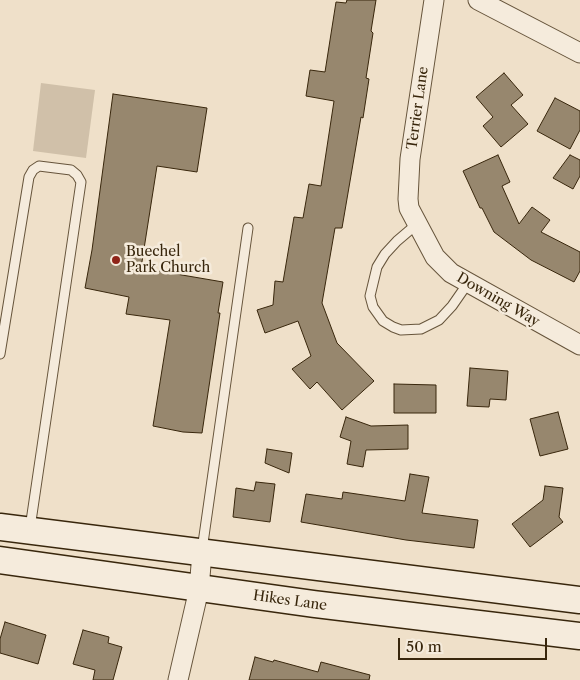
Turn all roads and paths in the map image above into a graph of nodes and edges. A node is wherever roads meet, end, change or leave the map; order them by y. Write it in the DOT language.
graph roads {
  1 [pos="434,0"];
  2 [pos="478,0"];
  3 [pos="580,53"];
  4 [pos="415,220"];
  5 [pos="248,228"];
  6 [pos="468,283"];
  7 [pos="580,345"];
  8 [pos="0,354"];
  9 [pos="0,527"];
  10 [pos="30,531"];
  11 [pos="202,553"];
  12 [pos="0,560"];
  13 [pos="199,589"];
  14 [pos="580,600"];
  15 [pos="580,636"];
  16 [pos="178,680"];
  1 -- 4 [label="street, Terrier Lane"];
  2 -- 3 [label="street"];
  4 -- 6 [label="street, Downing Way"];
  4 -- 6 [label="lane"];
  5 -- 11 [label="lane"];
  6 -- 7 [label="street, Downing Way"];
  8 -- 10 [label="lane"];
  9 -- 10 [label="main road"];
  10 -- 11 [label="main road"];
  11 -- 13 [label="street"];
  11 -- 14 [label="main road"];
  12 -- 13 [label="main road, Hikes Lane"];
  13 -- 15 [label="main road, Hikes Lane"];
  13 -- 16 [label="street"];
}
